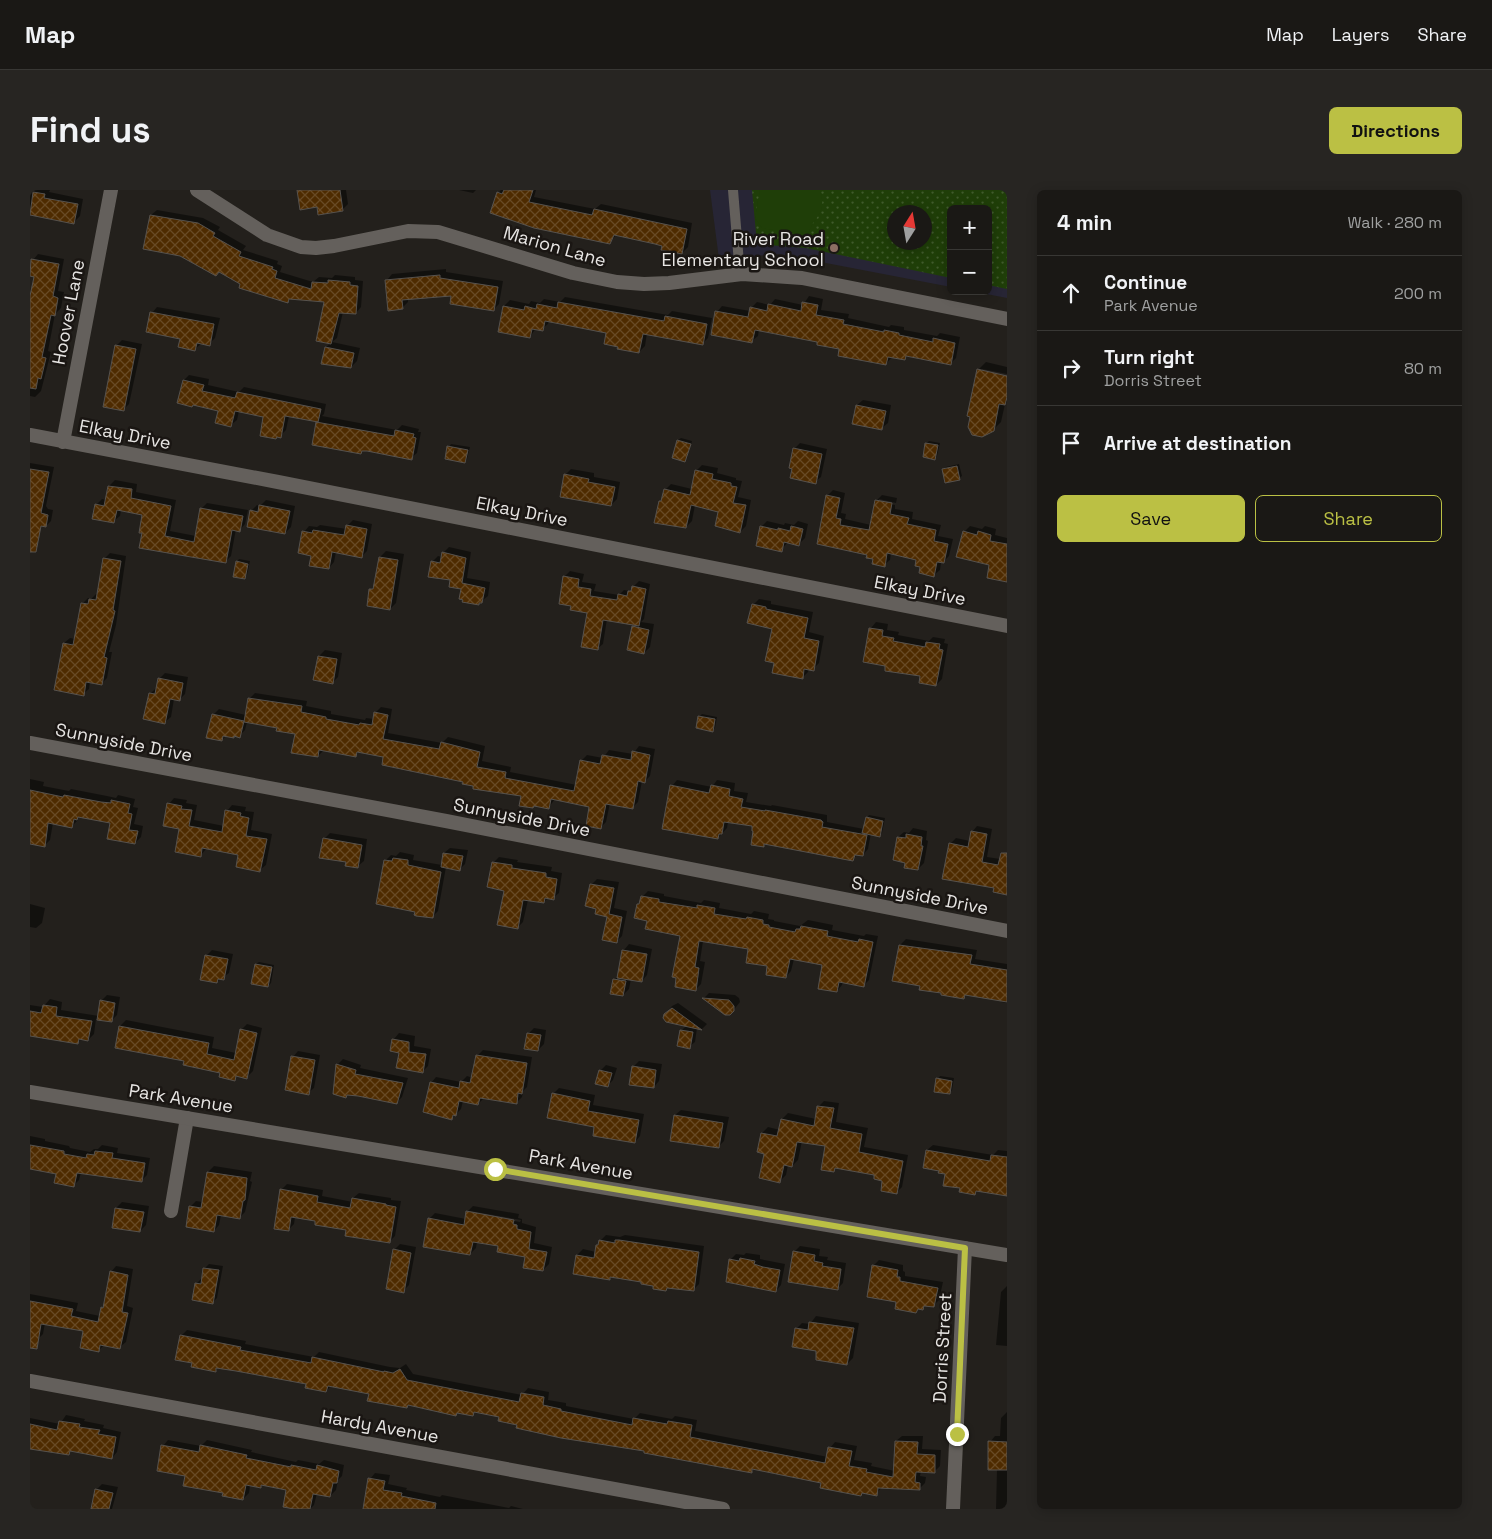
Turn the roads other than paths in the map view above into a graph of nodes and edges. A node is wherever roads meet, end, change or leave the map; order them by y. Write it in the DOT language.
graph roads {
  1 [pos="111,190"];
  2 [pos="197,190"];
  3 [pos="733,190"];
  4 [pos="740,275"];
  5 [pos="1007,319"];
  6 [pos="30,436"];
  7 [pos="63,442"];
  8 [pos="1007,626"];
  9 [pos="30,743"];
  10 [pos="1007,931"];
  11 [pos="30,1092"];
  12 [pos="187,1118"];
  13 [pos="171,1211"];
  14 [pos="965,1248"];
  15 [pos="1007,1255"];
  16 [pos="30,1381"];
  17 [pos="723,1509"];
  18 [pos="954,1509"];
  1 -- 7 [label="street, Hoover Lane"];
  2 -- 4 [label="street, Marion Lane"];
  3 -- 4 [label="lane"];
  4 -- 5 [label="street, Marion Lane"];
  6 -- 7 [label="street, Elkay Drive"];
  7 -- 8 [label="street, Elkay Drive"];
  9 -- 10 [label="street, Sunnyside Drive"];
  11 -- 12 [label="street, Park Avenue"];
  12 -- 13 [label="street"];
  12 -- 14 [label="street, Park Avenue"];
  14 -- 15 [label="street, Park Avenue"];
  14 -- 18 [label="street, Dorris Street"];
  16 -- 17 [label="street, Hardy Avenue"];
}
